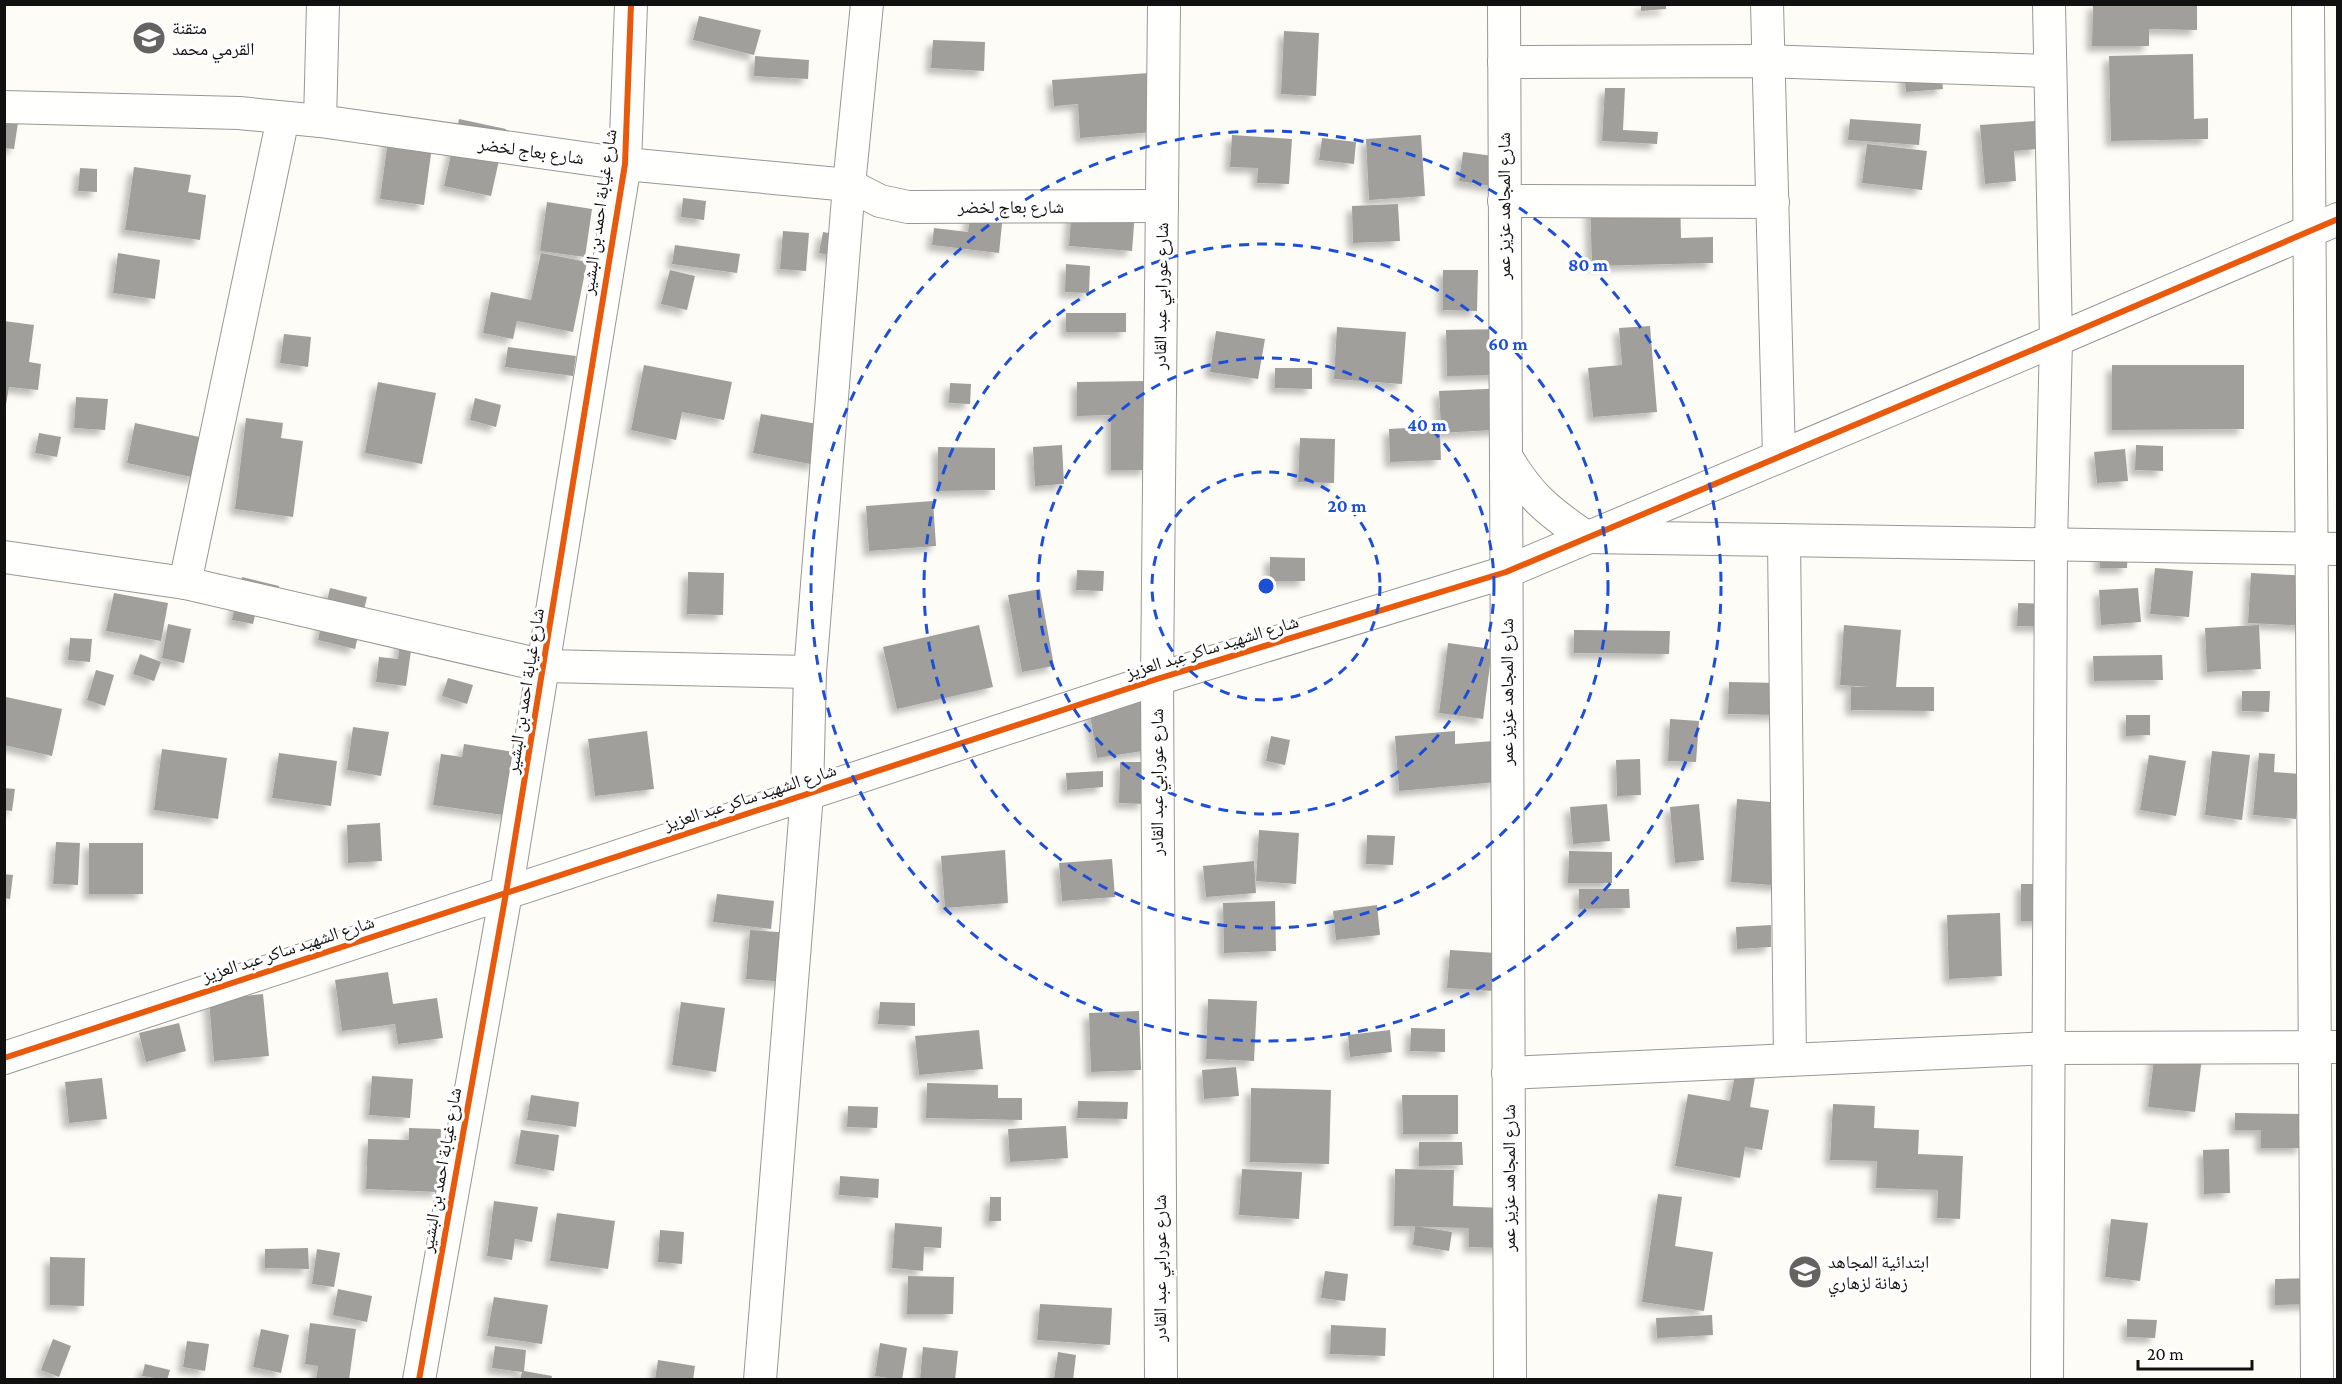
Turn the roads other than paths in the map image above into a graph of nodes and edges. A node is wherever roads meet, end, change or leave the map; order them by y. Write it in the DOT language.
graph roads {
  1 [pos="323,4"];
  2 [pos="631,4"];
  3 [pos="867,4"];
  4 [pos="1164,4"];
  5 [pos="1504,4"];
  6 [pos="1767,4"];
  7 [pos="2049,4"];
  8 [pos="2308,4"];
  9 [pos="1767,61"];
  10 [pos="1504,62"];
  11 [pos="2049,71"];
  12 [pos="4,106"];
  13 [pos="283,118"];
  14 [pos="320,121"];
  15 [pos="625,164"];
  16 [pos="849,185"];
  17 [pos="1504,201"];
  18 [pos="1773,202"];
  19 [pos="1162,206"];
  20 [pos="2324,224"];
  21 [pos="2056,340"];
  22 [pos="1506,456"];
  23 [pos="1779,456"];
  24 [pos="1586,537"];
  25 [pos="1784,540"];
  26 [pos="2051,544"];
  27 [pos="2324,549"];
  28 [pos="4,557"];
  29 [pos="1506,572"];
  30 [pos="185,584"];
  31 [pos="544,666"];
  32 [pos="810,672"];
  33 [pos="1157,679"];
  34 [pos="807,794"];
  35 [pos="507,893"];
  36 [pos="2326,1047"];
  37 [pos="2049,1048"];
  38 [pos="4,1058"];
  39 [pos="1790,1060"];
  40 [pos="1508,1073"];
  41 [pos="419,1380"];
  42 [pos="760,1380"];
  43 [pos="1161,1380"];
  44 [pos="1510,1380"];
  45 [pos="2047,1380"];
  46 [pos="2317,1380"];
  1 -- 14 [label="street"];
  2 -- 15 [label="street, شارع غيابة احمد بن البشير"];
  3 -- 16 [label="street"];
  4 -- 19 [label="street, شارع عورابي عبد القادر"];
  5 -- 10 [label="street, شارع المجاهد عزيز عمر"];
  6 -- 9 [label="street"];
  7 -- 11 [label="street"];
  8 -- 20 [label="street"];
  9 -- 10 [label="street"];
  9 -- 11 [label="street"];
  9 -- 18 [label="street"];
  10 -- 17 [label="street, شارع المجاهد عزيز عمر"];
  11 -- 21 [label="street"];
  12 -- 13 [label="street, شارع بعاج لخضر"];
  13 -- 14 [label="street, شارع بعاج لخضر"];
  13 -- 30 [label="street"];
  14 -- 15 [label="street, شارع بعاج لخضر"];
  15 -- 16 [label="street, شارع بعاج لخضر"];
  15 -- 31 [label="street, شارع غيابة احمد بن البشير"];
  16 -- 19 [label="street, شارع بعاج لخضر"];
  16 -- 32 [label="street"];
  17 -- 18 [label="street"];
  17 -- 22 [label="street, شارع المجاهد عزيز عمر"];
  18 -- 23 [label="street"];
  19 -- 33 [label="street, شارع عورابي عبد القادر"];
  20 -- 21 [label="street, شارع الشهيد ساكر عبد العزيز"];
  20 -- 27 [label="street"];
  21 -- 23 [label="street, شارع الشهيد ساكر عبد العزيز"];
  21 -- 26 [label="street"];
  22 -- 24 [label="street"];
  22 -- 29 [label="street, شارع المجاهد عزيز عمر"];
  23 -- 24 [label="street, شارع الشهيد ساكر عبد العزيز"];
  24 -- 25 [label="street"];
  24 -- 29 [label="street, شارع الشهيد ساكر عبد العزيز"];
  25 -- 26 [label="street"];
  25 -- 39 [label="street"];
  26 -- 27 [label="street"];
  26 -- 37 [label="street"];
  27 -- 36 [label="street"];
  28 -- 30 [label="street"];
  29 -- 33 [label="street, شارع الشهيد ساكر عبد العزيز"];
  29 -- 40 [label="street, شارع المجاهد عزيز عمر"];
  30 -- 31 [label="street"];
  31 -- 32 [label="street"];
  31 -- 35 [label="street, شارع غيابة احمد بن البشير"];
  32 -- 34 [label="street"];
  33 -- 34 [label="street, شارع الشهيد ساكر عبد العزيز"];
  33 -- 43 [label="street, شارع عورابي عبد القادر"];
  34 -- 35 [label="street, شارع الشهيد ساكر عبد العزيز"];
  34 -- 42 [label="street"];
  35 -- 38 [label="street, شارع الشهيد ساكر عبد العزيز"];
  35 -- 41 [label="street, شارع غيابة احمد بن البشير"];
  36 -- 37 [label="street"];
  36 -- 46 [label="street"];
  37 -- 39 [label="street"];
  37 -- 45 [label="street"];
  39 -- 40 [label="street"];
  40 -- 44 [label="street, شارع المجاهد عزيز عمر"];
}
